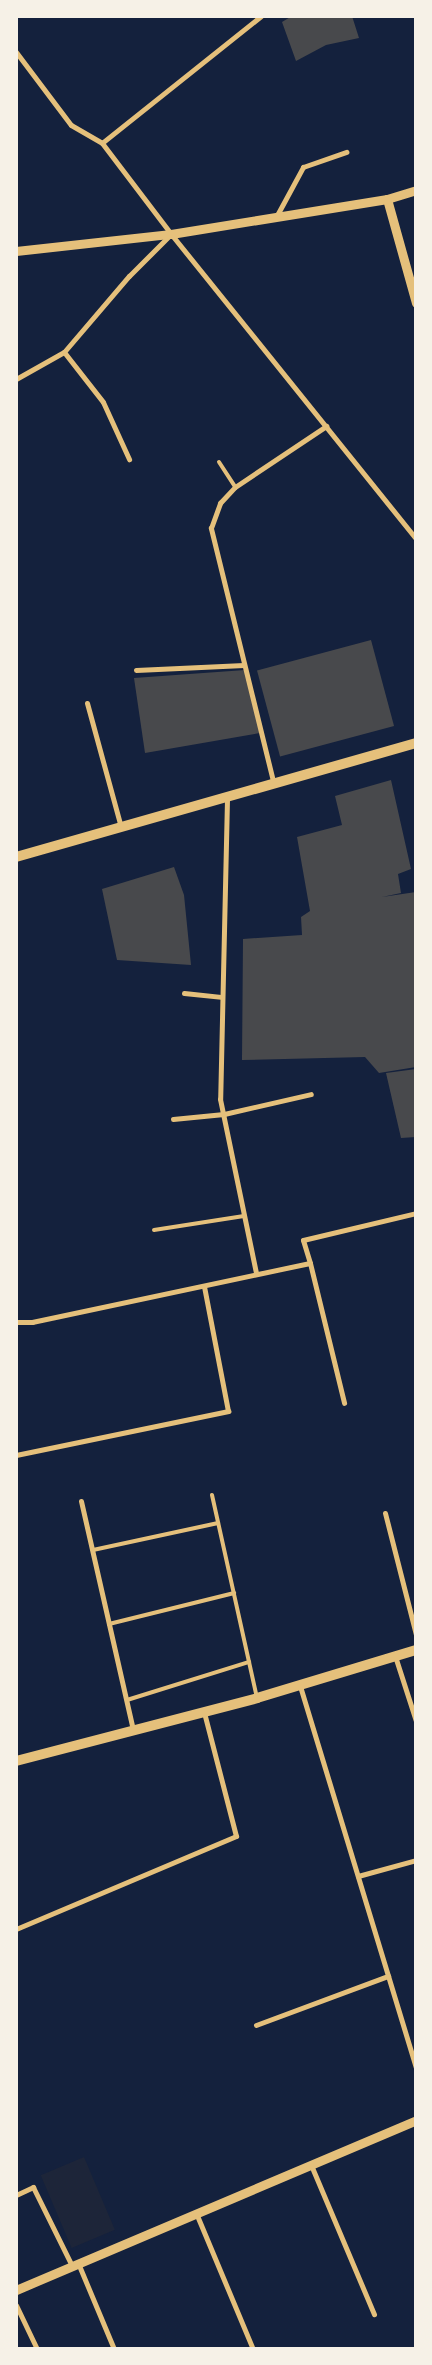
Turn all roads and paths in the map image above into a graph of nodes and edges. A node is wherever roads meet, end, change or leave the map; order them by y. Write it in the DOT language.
graph roads {
  1 [pos="261,16"];
  2 [pos="16,52"];
  3 [pos="102,143"];
  4 [pos="346,152"];
  5 [pos="416,190"];
  6 [pos="387,199"];
  7 [pos="276,217"];
  8 [pos="171,234"];
  9 [pos="16,251"];
  10 [pos="416,303"];
  11 [pos="64,352"];
  12 [pos="16,378"];
  13 [pos="326,426"];
  14 [pos="129,459"];
  15 [pos="219,462"];
  16 [pos="235,487"];
  17 [pos="416,539"];
  18 [pos="244,665"];
  19 [pos="136,670"];
  20 [pos="87,703"];
  21 [pos="416,743"];
  22 [pos="274,785"];
  23 [pos="226,799"];
  24 [pos="121,828"];
  25 [pos="16,857"];
  26 [pos="184,993"];
  27 [pos="221,997"];
  28 [pos="311,1094"];
  29 [pos="224,1114"];
  30 [pos="173,1119"];
  31 [pos="416,1213"];
  32 [pos="244,1216"];
  33 [pos="154,1230"];
  34 [pos="310,1263"];
  35 [pos="256,1273"];
  36 [pos="204,1286"];
  37 [pos="16,1322"];
  38 [pos="344,1403"];
  39 [pos="16,1455"];
  40 [pos="212,1495"];
  41 [pos="81,1501"];
  42 [pos="385,1513"];
  43 [pos="218,1523"];
  44 [pos="93,1550"];
  45 [pos="234,1593"];
  46 [pos="109,1624"];
  47 [pos="416,1635"];
  48 [pos="416,1650"];
  49 [pos="395,1656"];
  50 [pos="249,1662"];
  51 [pos="300,1686"];
  52 [pos="257,1698"];
  53 [pos="127,1700"];
  54 [pos="204,1712"];
  55 [pos="416,1721"];
  56 [pos="134,1730"];
  57 [pos="16,1761"];
  58 [pos="416,1860"];
  59 [pos="358,1876"];
  60 [pos="16,1929"];
  61 [pos="388,1976"];
  62 [pos="256,2025"];
  63 [pos="416,2068"];
  64 [pos="416,2120"];
  65 [pos="311,2165"];
  66 [pos="16,2195"];
  67 [pos="196,2213"];
  68 [pos="75,2265"];
  69 [pos="16,2290"];
  70 [pos="16,2305"];
  71 [pos="374,2314"];
  72 [pos="37,2349"];
  73 [pos="114,2349"];
  74 [pos="253,2349"];
  1 -- 3 [label="street"];
  2 -- 3 [label="street"];
  3 -- 8 [label="street"];
  4 -- 7 [label="street"];
  5 -- 6 [label="street"];
  6 -- 7 [label="street"];
  6 -- 10 [label="street"];
  7 -- 8 [label="street"];
  8 -- 9 [label="street"];
  8 -- 11 [label="street"];
  8 -- 13 [label="street"];
  11 -- 12 [label="street"];
  11 -- 14 [label="street"];
  13 -- 16 [label="street"];
  13 -- 17 [label="street"];
  15 -- 16 [label="lane"];
  16 -- 18 [label="street"];
  18 -- 19 [label="street"];
  18 -- 22 [label="street"];
  20 -- 24 [label="street"];
  21 -- 22 [label="main road"];
  22 -- 23 [label="main road"];
  23 -- 24 [label="main road"];
  23 -- 27 [label="street"];
  24 -- 25 [label="main road"];
  26 -- 27 [label="street"];
  27 -- 29 [label="street"];
  28 -- 29 [label="street"];
  29 -- 30 [label="street"];
  29 -- 32 [label="street"];
  31 -- 34 [label="street"];
  32 -- 33 [label="lane"];
  32 -- 35 [label="street"];
  34 -- 35 [label="street"];
  34 -- 38 [label="street"];
  35 -- 36 [label="street"];
  36 -- 37 [label="street"];
  36 -- 39 [label="street"];
  40 -- 43 [label="lane"];
  41 -- 44 [label="street"];
  42 -- 47 [label="street"];
  43 -- 44 [label="lane"];
  43 -- 45 [label="lane"];
  44 -- 46 [label="street"];
  45 -- 46 [label="lane"];
  45 -- 50 [label="lane"];
  46 -- 53 [label="street"];
  48 -- 49 [label="main road"];
  49 -- 51 [label="main road"];
  49 -- 55 [label="street"];
  50 -- 52 [label="lane"];
  50 -- 53 [label="lane"];
  51 -- 52 [label="main road"];
  51 -- 59 [label="street"];
  52 -- 54 [label="main road"];
  53 -- 56 [label="street"];
  54 -- 56 [label="main road"];
  54 -- 60 [label="street"];
  56 -- 57 [label="main road"];
  58 -- 59 [label="street"];
  59 -- 61 [label="street"];
  61 -- 62 [label="street"];
  61 -- 63 [label="street"];
  64 -- 65 [label="street"];
  65 -- 67 [label="street"];
  65 -- 71 [label="street"];
  66 -- 68 [label="street"];
  67 -- 68 [label="street"];
  67 -- 74 [label="street"];
  68 -- 69 [label="street"];
  68 -- 73 [label="street"];
  70 -- 72 [label="street"];
}
